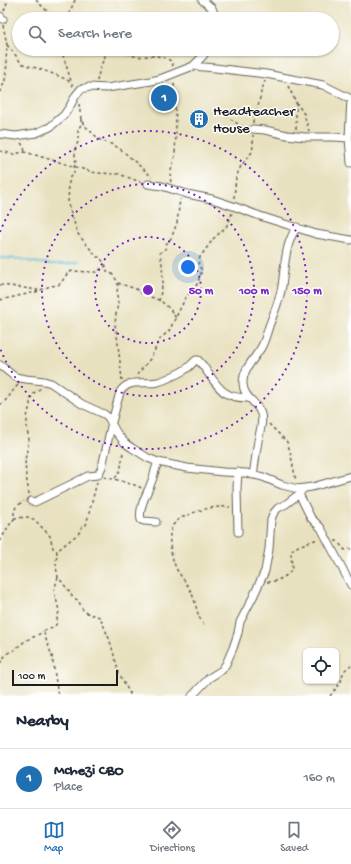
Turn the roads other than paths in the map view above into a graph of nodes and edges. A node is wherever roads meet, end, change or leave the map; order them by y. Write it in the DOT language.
graph roads {
  1 [pos="202,0"];
  2 [pos="214,12"];
  3 [pos="203,56"];
  4 [pos="193,66"];
  5 [pos="351,99"];
  6 [pos="253,130"];
  7 [pos="0,134"];
  8 [pos="349,138"];
  9 [pos="351,163"];
  10 [pos="148,184"];
  11 [pos="297,227"];
  12 [pos="351,240"];
  13 [pos="0,365"];
  14 [pos="248,398"];
  15 [pos="112,422"];
  16 [pos="158,462"];
  17 [pos="238,472"];
  18 [pos="253,475"];
  19 [pos="351,476"];
  20 [pos="300,490"];
  21 [pos="31,500"];
  22 [pos="156,522"];
  23 [pos="238,532"];
  24 [pos="351,585"];
  25 [pos="192,696"];
  1 -- 2 [label="street"];
  3 -- 4 [label="street"];
  4 -- 5 [label="street"];
  4 -- 7 [label="street"];
  5 -- 8 [label="street"];
  6 -- 8 [label="street"];
  8 -- 9 [label="street"];
  10 -- 11 [label="street"];
  11 -- 12 [label="street"];
  11 -- 14 [label="street"];
  13 -- 15 [label="street"];
  14 -- 15 [label="street"];
  14 -- 18 [label="street"];
  15 -- 16 [label="street"];
  15 -- 21 [label="street"];
  16 -- 17 [label="street"];
  16 -- 22 [label="street"];
  17 -- 18 [label="street"];
  17 -- 23 [label="street"];
  18 -- 20 [label="street"];
  19 -- 20 [label="street"];
  20 -- 24 [label="street"];
  20 -- 25 [label="street"];
}
